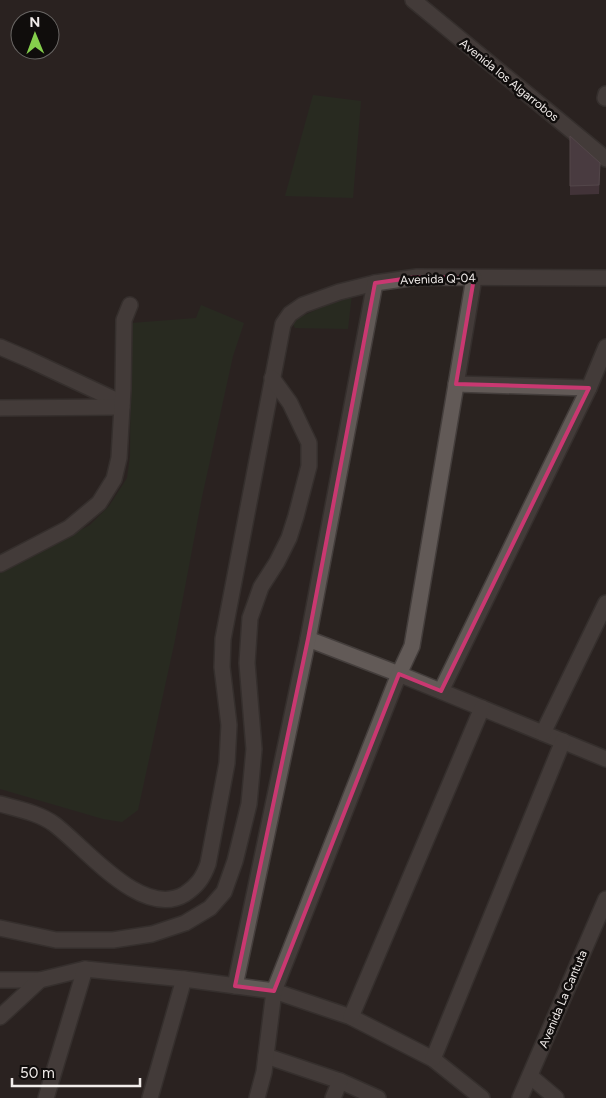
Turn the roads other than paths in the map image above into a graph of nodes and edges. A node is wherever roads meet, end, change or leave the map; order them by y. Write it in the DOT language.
graph roads {
  1 [pos="413,0"];
  2 [pos="606,159"];
  3 [pos="474,278"];
  4 [pos="606,278"];
  5 [pos="375,283"];
  6 [pos="130,305"];
  7 [pos="0,347"];
  8 [pos="606,347"];
  9 [pos="272,378"];
  10 [pos="456,384"];
  11 [pos="589,388"];
  12 [pos="122,405"];
  13 [pos="0,408"];
  14 [pos="0,564"];
  15 [pos="606,603"];
  16 [pos="308,639"];
  17 [pos="399,674"];
  18 [pos="441,691"];
  19 [pos="482,708"];
  20 [pos="542,733"];
  21 [pos="563,741"];
  22 [pos="606,759"];
  23 [pos="0,804"];
  24 [pos="606,899"];
  25 [pos="0,928"];
  26 [pos="85,969"];
  27 [pos="184,979"];
  28 [pos="0,980"];
  29 [pos="40,980"];
  30 [pos="235,986"];
  31 [pos="274,991"];
  32 [pos="0,1017"];
  33 [pos="350,1017"];
  34 [pos="266,1056"];
  35 [pos="433,1059"];
  36 [pos="530,1076"];
  37 [pos="340,1081"];
  38 [pos="46,1098"];
  39 [pos="150,1098"];
  40 [pos="257,1098"];
  41 [pos="333,1098"];
  42 [pos="378,1098"];
  43 [pos="482,1098"];
  44 [pos="520,1098"];
  45 [pos="556,1098"];
  1 -- 2 [label="street, Avenida los Algarrobos"];
  3 -- 4 [label="street, Avenida Q-04"];
  3 -- 5 [label="street, Avenida Q-04"];
  3 -- 10 [label="street"];
  5 -- 9 [label="street, Avenida Q-04"];
  5 -- 16 [label="street"];
  6 -- 12 [label="street"];
  7 -- 12 [label="street"];
  8 -- 11 [label="street"];
  9 -- 23 [label="street"];
  9 -- 25 [label="street"];
  10 -- 11 [label="street"];
  10 -- 17 [label="street"];
  11 -- 18 [label="street"];
  12 -- 13 [label="street"];
  12 -- 14 [label="street"];
  15 -- 20 [label="street"];
  16 -- 17 [label="street"];
  16 -- 30 [label="street"];
  17 -- 18 [label="street"];
  17 -- 31 [label="street"];
  18 -- 19 [label="street"];
  19 -- 20 [label="street"];
  19 -- 33 [label="street"];
  20 -- 21 [label="street"];
  21 -- 22 [label="street"];
  21 -- 35 [label="street"];
  24 -- 36 [label="street, Avenida La Cantuta"];
  26 -- 27 [label="street"];
  26 -- 29 [label="street"];
  26 -- 38 [label="street"];
  27 -- 30 [label="street"];
  27 -- 39 [label="street"];
  28 -- 29 [label="street"];
  29 -- 32 [label="street"];
  30 -- 31 [label="street"];
  31 -- 33 [label="street"];
  31 -- 34 [label="street"];
  33 -- 35 [label="street"];
  34 -- 37 [label="street"];
  34 -- 40 [label="street"];
  35 -- 43 [label="street"];
  36 -- 44 [label="street, Avenida La Cantuta"];
  36 -- 45 [label="street"];
  37 -- 41 [label="street"];
  37 -- 42 [label="street"];
}
